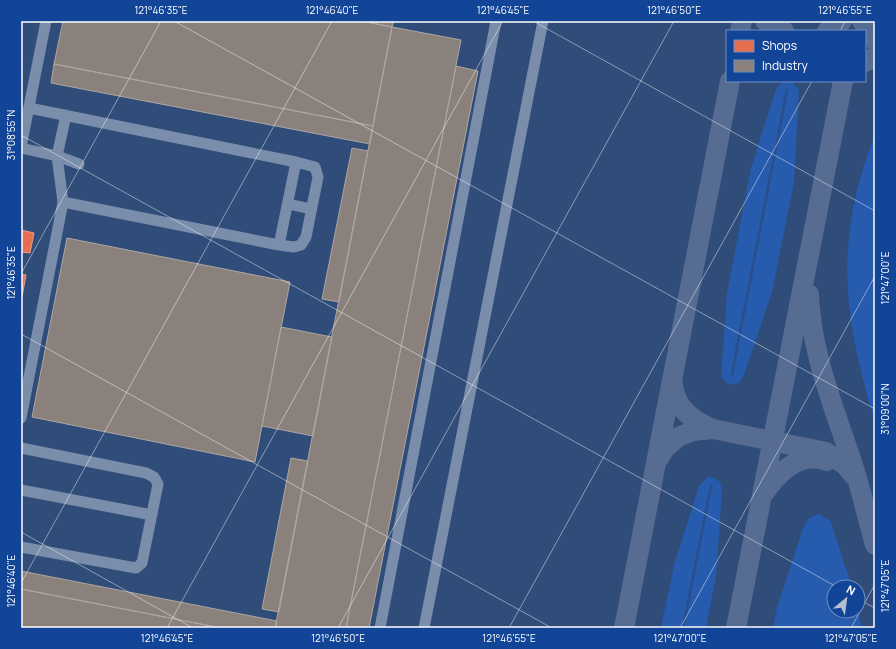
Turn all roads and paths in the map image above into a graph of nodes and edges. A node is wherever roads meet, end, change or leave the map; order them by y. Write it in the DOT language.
graph roads {
  1 [pos="46,21"];
  2 [pos="496,21"];
  3 [pos="543,21"];
  4 [pos="29,108"];
  5 [pos="66,115"];
  6 [pos="21,148"];
  7 [pos="58,156"];
  8 [pos="296,162"];
  9 [pos="79,164"];
  10 [pos="64,202"];
  11 [pos="288,204"];
  12 [pos="311,209"];
  13 [pos="279,245"];
  14 [pos="21,418"];
  15 [pos="21,448"];
  16 [pos="21,490"];
  17 [pos="152,515"];
  18 [pos="21,547"];
  19 [pos="380,628"];
  20 [pos="424,628"];
  1 -- 4 [label="lane"];
  2 -- 19 [label="lane"];
  3 -- 20 [label="lane"];
  4 -- 5 [label="lane"];
  4 -- 6 [label="lane"];
  5 -- 7 [label="lane"];
  5 -- 8 [label="lane"];
  6 -- 7 [label="lane"];
  7 -- 9 [label="lane"];
  7 -- 10 [label="lane"];
  8 -- 11 [label="lane"];
  8 -- 12 [label="lane"];
  10 -- 13 [label="lane"];
  10 -- 14 [label="lane"];
  11 -- 12 [label="lane"];
  11 -- 13 [label="lane"];
  12 -- 13 [label="lane"];
  15 -- 17 [label="lane"];
  16 -- 17 [label="lane"];
  17 -- 18 [label="lane"];
}
